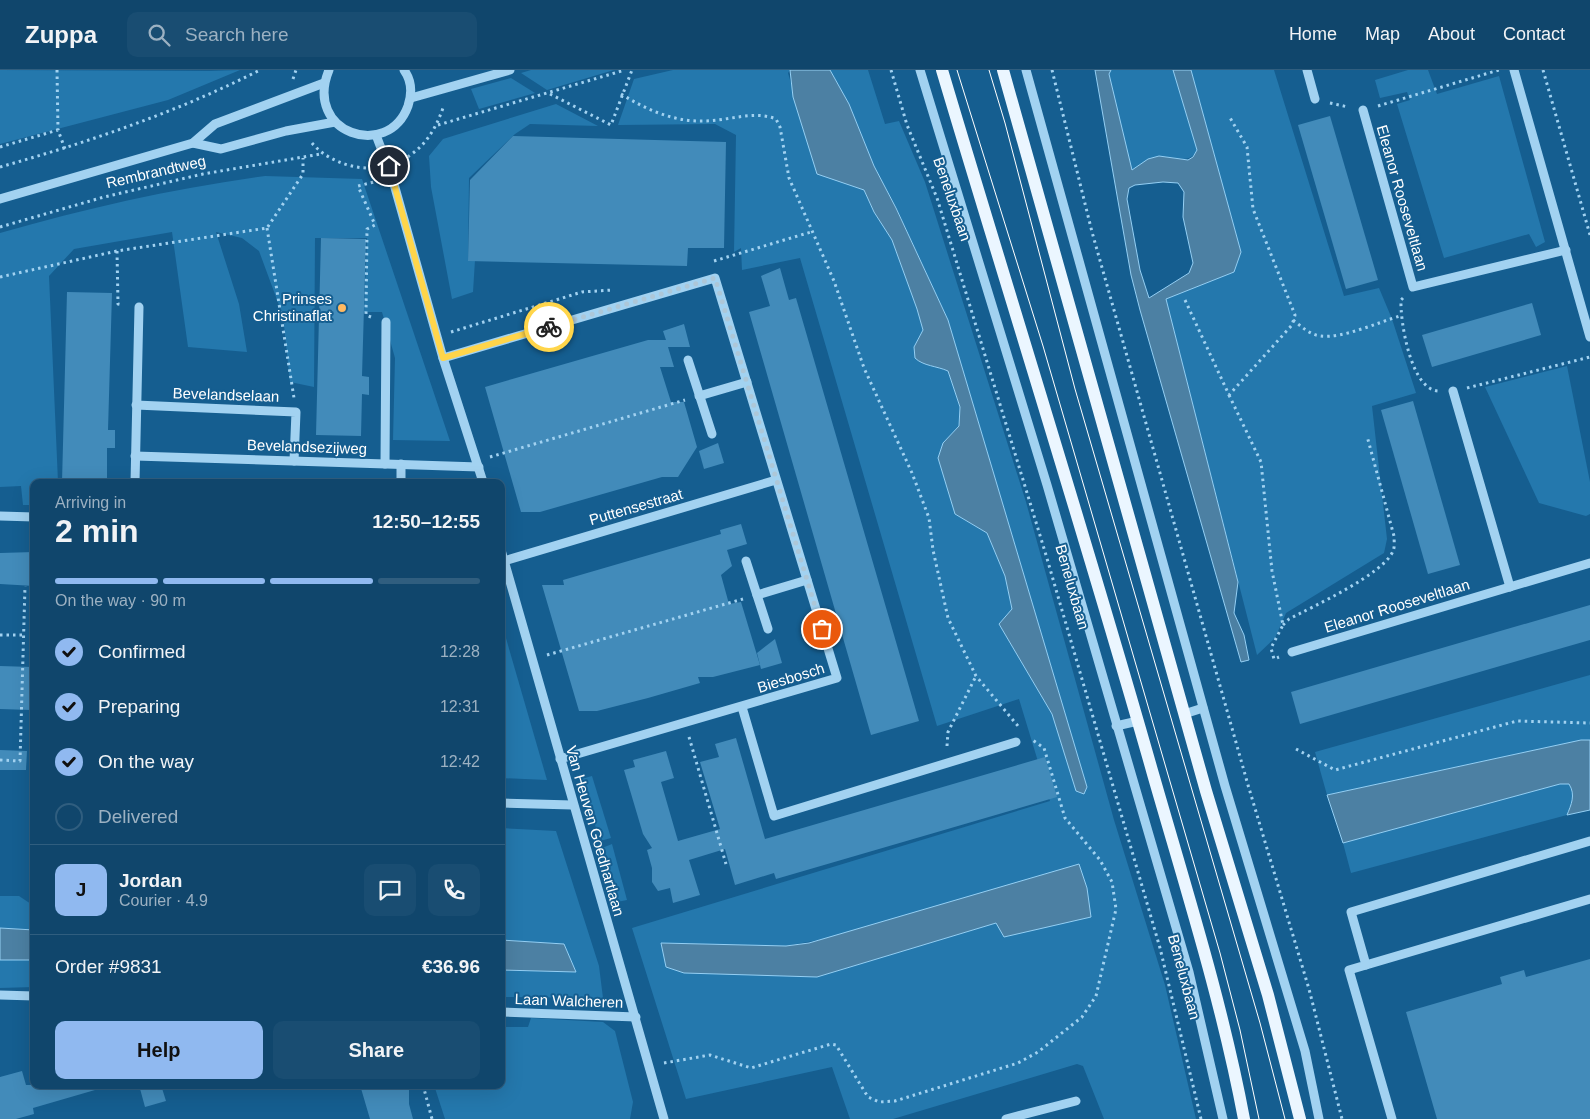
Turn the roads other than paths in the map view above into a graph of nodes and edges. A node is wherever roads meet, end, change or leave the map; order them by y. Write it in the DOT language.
graph roads {
  1 [pos="329,70"];
  2 [pos="404,70"];
  3 [pos="510,70"];
  4 [pos="920,70"];
  5 [pos="942,70"];
  6 [pos="1003,70"];
  7 [pos="1026,70"];
  8 [pos="1307,70"];
  9 [pos="1514,70"];
  10 [pos="324,83"];
  11 [pos="411,98"];
  12 [pos="1315,99"];
  13 [pos="1363,110"];
  14 [pos="335,122"];
  15 [pos="376,135"];
  16 [pos="193,143"];
  17 [pos="0,199"];
  18 [pos="1566,250"];
  19 [pos="139,307"];
  20 [pos="386,322"];
  21 [pos="1590,336"];
  22 [pos="443,358"];
  23 [pos="688,360"];
  24 [pos="747,382"];
  25 [pos="1453,391"];
  26 [pos="699,396"];
  27 [pos="136,405"];
  28 [pos="712,434"];
  29 [pos="135,456"];
  30 [pos="294,461"];
  31 [pos="385,464"];
  32 [pos="401,464"];
  33 [pos="478,464"];
  34 [pos="134,479"];
  35 [pos="401,479"];
  36 [pos="482,479"];
  37 [pos="776,480"];
  38 [pos="0,516"];
  39 [pos="30,517"];
  40 [pos="505,561"];
  41 [pos="746,561"];
  42 [pos="1590,563"];
  43 [pos="505,565"];
  44 [pos="807,580"];
  45 [pos="1510,587"];
  46 [pos="757,595"];
  47 [pos="768,629"];
  48 [pos="1292,652"];
  49 [pos="742,707"];
  50 [pos="1204,708"];
  51 [pos="1184,714"];
  52 [pos="1138,720"];
  53 [pos="1116,726"];
  54 [pos="1016,742"];
  55 [pos="560,759"];
  56 [pos="505,803"];
  57 [pos="572,805"];
  58 [pos="1590,841"];
  59 [pos="1590,899"];
  60 [pos="1366,965"];
  61 [pos="0,995"];
  62 [pos="30,996"];
  63 [pos="505,1012"];
  64 [pos="636,1017"];
  65 [pos="1076,1100"];
  66 [pos="664,1119"];
  67 [pos="1006,1119"];
  68 [pos="1223,1119"];
  69 [pos="1244,1119"];
  70 [pos="1300,1119"];
  71 [pos="1319,1119"];
  72 [pos="1392,1119"];
  1 -- 10 [label="street"];
  2 -- 11 [label="street"];
  3 -- 11 [label="street"];
  4 -- 53 [label="street, Beneluxbaan"];
  5 -- 52 [label="main road, Beneluxbaan"];
  6 -- 51 [label="main road"];
  7 -- 50 [label="street"];
  8 -- 12 [label="street"];
  9 -- 18 [label="street"];
  10 -- 14 [label="street"];
  10 -- 16 [label="street, Rembrandtweg"];
  11 -- 15 [label="street"];
  13 -- 18 [label="street, Eleanor Rooseveltlaan"];
  14 -- 15 [label="street"];
  14 -- 16 [label="street, Rembrandtweg"];
  15 -- 22 [label="street"];
  16 -- 17 [label="street, Rembrandtweg"];
  18 -- 21 [label="street"];
  19 -- 27 [label="street"];
  20 -- 31 [label="street"];
  22 -- 24 [label="street, Biesbosch"];
  22 -- 33 [label="street"];
  23 -- 26 [label="street"];
  24 -- 26 [label="street"];
  24 -- 37 [label="street, Biesbosch"];
  25 -- 45 [label="street"];
  26 -- 28 [label="street"];
  27 -- 29 [label="street"];
  27 -- 30 [label="street, Bevelandselaan"];
  29 -- 30 [label="street, Bevelandsezijweg"];
  29 -- 34 [label="street"];
  30 -- 31 [label="street, Bevelandsezijweg"];
  31 -- 32 [label="street, Bevelandsezijweg"];
  32 -- 33 [label="street, Bevelandsezijweg"];
  32 -- 35 [label="street"];
  33 -- 36 [label="street"];
  37 -- 40 [label="street, Puttensestraat"];
  37 -- 44 [label="street, Biesbosch"];
  38 -- 39 [label="street"];
  41 -- 46 [label="street"];
  42 -- 45 [label="street, Eleanor Rooseveltlaan"];
  43 -- 55 [label="street, Van Heuven Goedhartlaan"];
  44 -- 46 [label="street"];
  44 -- 49 [label="street, Biesbosch"];
  45 -- 48 [label="street, Eleanor Rooseveltlaan"];
  46 -- 47 [label="street"];
  49 -- 54 [label="street, Biesbosch"];
  49 -- 55 [label="street, Biesbosch"];
  50 -- 51 [label="street"];
  50 -- 71 [label="street"];
  51 -- 70 [label="main road"];
  52 -- 53 [label="street"];
  52 -- 69 [label="main road, Beneluxbaan"];
  53 -- 68 [label="street, Beneluxbaan"];
  55 -- 57 [label="street, Van Heuven Goedhartlaan"];
  56 -- 57 [label="street"];
  57 -- 64 [label="street, Van Heuven Goedhartlaan"];
  58 -- 60 [label="street"];
  59 -- 60 [label="street"];
  60 -- 72 [label="street"];
  61 -- 62 [label="street"];
  63 -- 64 [label="street, Laan Walcheren"];
  64 -- 66 [label="street, Van Heuven Goedhartlaan"];
  65 -- 67 [label="street"];
}
